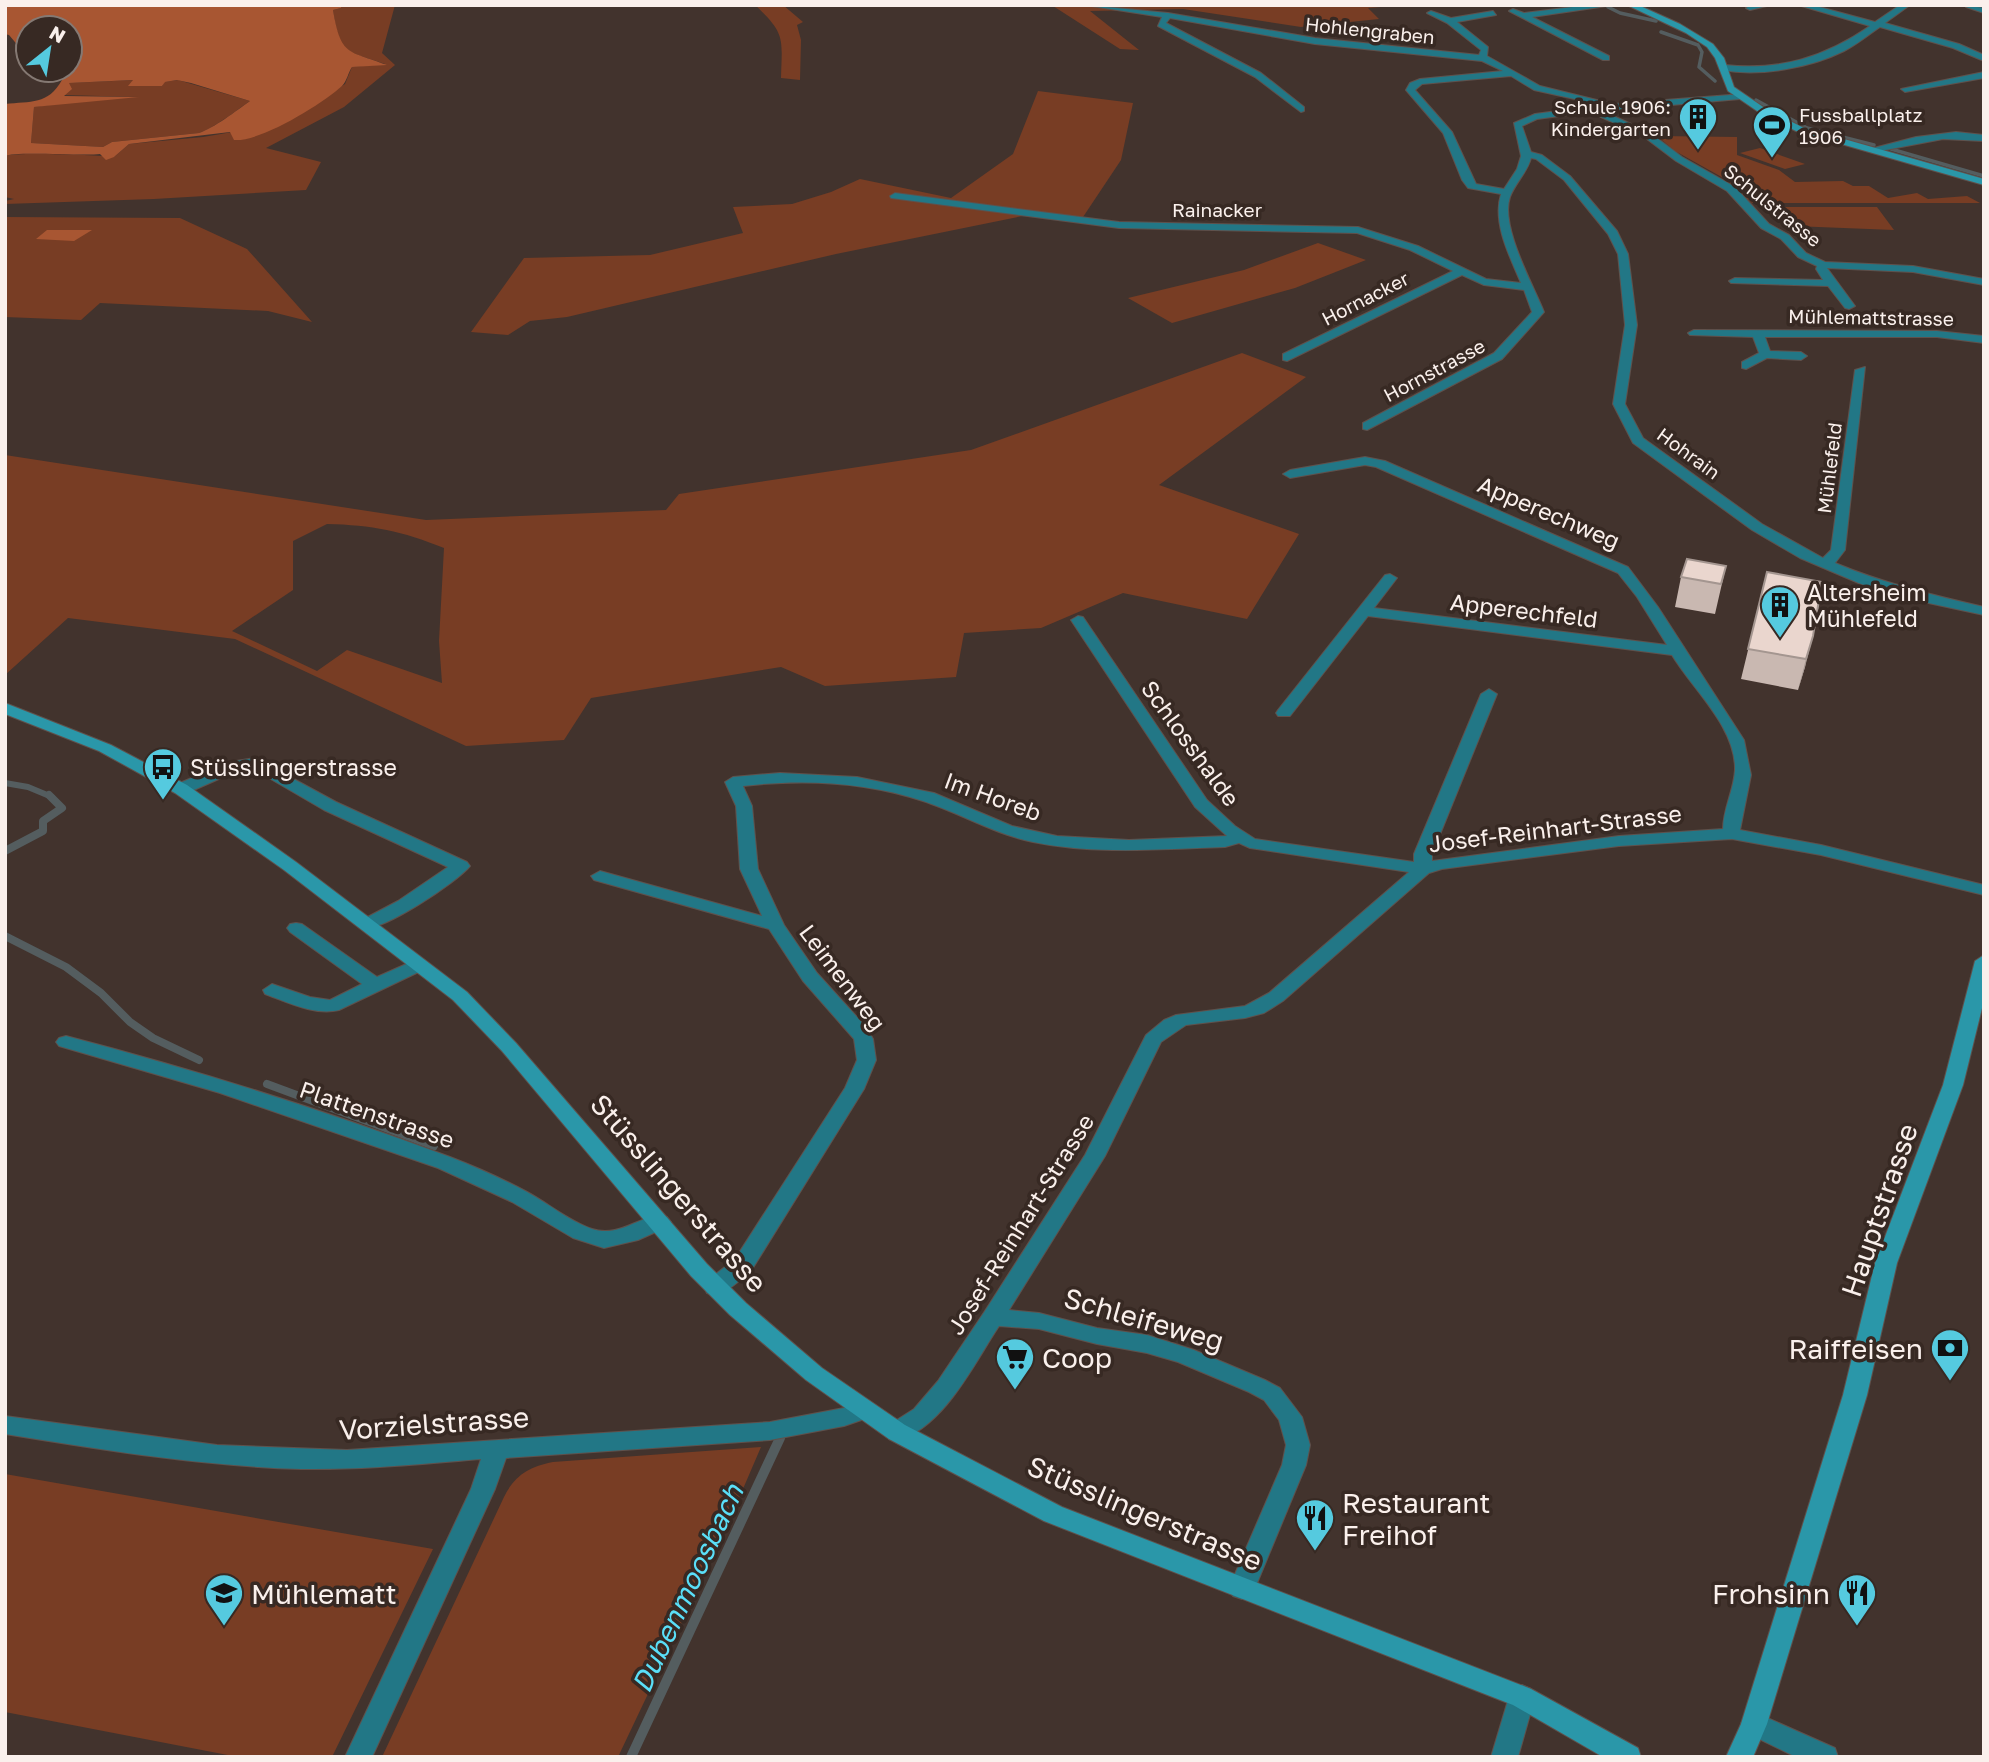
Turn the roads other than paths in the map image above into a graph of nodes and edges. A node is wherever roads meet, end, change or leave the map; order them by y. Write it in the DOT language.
graph roads {
  1 [pos="1089,5"];
  2 [pos="1610,5"];
  3 [pos="1631,5"];
  4 [pos="1767,5"];
  5 [pos="1802,5"];
  6 [pos="1906,5"];
  7 [pos="1969,5"];
  8 [pos="1750,8"];
  9 [pos="1513,11"];
  10 [pos="1984,11"];
  11 [pos="1432,13"];
  12 [pos="1493,13"];
  13 [pos="1168,15"];
  14 [pos="1523,16"];
  15 [pos="1450,21"];
  16 [pos="1877,25"];
  17 [pos="1482,58"];
  18 [pos="1606,58"];
  19 [pos="1984,58"];
  20 [pos="1725,68"];
  21 [pos="1512,73"];
  22 [pos="1984,75"];
  23 [pos="1905,89"];
  24 [pos="1740,96"];
  25 [pos="1618,106"];
  26 [pos="1301,110"];
  27 [pos="1592,110"];
  28 [pos="1984,138"];
  29 [pos="1875,149"];
  30 [pos="1527,155"];
  31 [pos="1984,181"];
  32 [pos="1508,192"];
  33 [pos="895,196"];
  34 [pos="1823,265"];
  35 [pos="1460,272"];
  36 [pos="1735,281"];
  37 [pos="1984,282"];
  38 [pos="1832,283"];
  39 [pos="1529,288"];
  40 [pos="1849,306"];
  41 [pos="1694,333"];
  42 [pos="1758,333"];
  43 [pos="1984,340"];
  44 [pos="1765,354"];
  45 [pos="1801,356"];
  46 [pos="1287,357"];
  47 [pos="1746,365"];
  48 [pos="1861,370"];
  49 [pos="1367,426"];
  50 [pos="1290,474"];
  51 [pos="1823,563"];
  52 [pos="1390,578"];
  53 [pos="1364,611"];
  54 [pos="1984,611"];
  55 [pos="1078,620"];
  56 [pos="1678,651"];
  57 [pos="1489,694"];
  58 [pos="5,708"];
  59 [pos="1284,713"];
  60 [pos="733,782"];
  61 [pos="181,789"];
  62 [pos="1732,834"];
  63 [pos="1239,838"];
  64 [pos="1423,869"];
  65 [pos="600,876"];
  66 [pos="1984,890"];
  67 [pos="368,924"];
  68 [pos="775,925"];
  69 [pos="296,928"];
  70 [pos="1984,961"];
  71 [pos="420,964"];
  72 [pos="377,986"];
  73 [pos="272,990"];
  74 [pos="66,1042"];
  75 [pos="660,1222"];
  76 [pos="715,1287"];
  77 [pos="993,1317"];
  78 [pos="865,1410"];
  79 [pos="5,1425"];
  80 [pos="897,1432"];
  81 [pos="496,1449"];
  82 [pos="1242,1588"];
  83 [pos="1521,1697"];
  84 [pos="1754,1724"];
  85 [pos="358,1757"];
  86 [pos="1504,1757"];
  87 [pos="1628,1757"];
  88 [pos="1739,1757"];
  89 [pos="1825,1757"];
  1 -- 13 [label="street, Hohlengraben"];
  2 -- 14 [label="street"];
  3 -- 20 [label="main road"];
  4 -- 8 [label="street"];
  5 -- 16 [label="street"];
  6 -- 16 [label="street"];
  7 -- 10 [label="street"];
  9 -- 14 [label="street"];
  11 -- 15 [label="street, Hohlengraben"];
  12 -- 15 [label="street, Hohlengraben"];
  13 -- 17 [label="street, Hohlengraben"];
  13 -- 26 [label="street"];
  14 -- 18 [label="street"];
  15 -- 17 [label="street, Hohlengraben"];
  16 -- 19 [label="street"];
  16 -- 20 [label="street"];
  17 -- 21 [label="street, Hohlengraben"];
  20 -- 24 [label="main road"];
  21 -- 25 [label="street, Hohlengraben"];
  21 -- 32 [label="street"];
  22 -- 23 [label="street"];
  24 -- 25 [label="street"];
  24 -- 29 [label="main road"];
  25 -- 27 [label="street"];
  27 -- 30 [label="street"];
  27 -- 34 [label="street, Schulstrasse"];
  28 -- 29 [label="street"];
  29 -- 31 [label="main road"];
  30 -- 32 [label="street, Hornstrasse"];
  30 -- 51 [label="street, Hohrain"];
  32 -- 39 [label="street, Hornstrasse"];
  33 -- 35 [label="street, Rainacker"];
  34 -- 37 [label="street"];
  34 -- 38 [label="street"];
  35 -- 39 [label="street, Rainacker"];
  35 -- 46 [label="street, Hornacker"];
  36 -- 38 [label="street"];
  38 -- 40 [label="street"];
  39 -- 49 [label="street, Hornstrasse"];
  41 -- 42 [label="street, Mühlemattstrasse"];
  42 -- 43 [label="street, Mühlemattstrasse"];
  42 -- 44 [label="street, Mühlemattstrasse"];
  44 -- 45 [label="street, Mühlemattstrasse"];
  44 -- 47 [label="street"];
  48 -- 51 [label="street, Mühlefeld"];
  50 -- 56 [label="street, Apperechweg"];
  51 -- 54 [label="street, Hohrain"];
  52 -- 53 [label="street"];
  53 -- 56 [label="street, Apperechfeld"];
  53 -- 59 [label="street"];
  55 -- 63 [label="street, Schlosshalde"];
  56 -- 62 [label="street, Apperechweg"];
  57 -- 64 [label="street"];
  58 -- 61 [label="main road, Stüsslingerstrasse"];
  60 -- 63 [label="street, Im Horeb"];
  60 -- 68 [label="street, Leimenweg"];
  61 -- 67 [label="main road, Stüsslingerstrasse"];
  61 -- 67 [label="street"];
  62 -- 64 [label="street, Josef-Reinhart-Strasse"];
  62 -- 66 [label="street, Josef-Reinhart-Strasse"];
  63 -- 64 [label="street, Schlosshalde"];
  64 -- 77 [label="street, Josef-Reinhart-Strasse"];
  65 -- 68 [label="street"];
  67 -- 71 [label="main road, Stüsslingerstrasse"];
  68 -- 76 [label="street, Leimenweg"];
  69 -- 72 [label="street"];
  70 -- 84 [label="main road, Hauptstrasse"];
  71 -- 72 [label="street"];
  71 -- 75 [label="main road, Stüsslingerstrasse"];
  72 -- 73 [label="street"];
  74 -- 75 [label="street, Plattenstrasse"];
  75 -- 76 [label="main road, Stüsslingerstrasse"];
  76 -- 78 [label="main road, Stüsslingerstrasse"];
  77 -- 80 [label="street, Josef-Reinhart-Strasse"];
  77 -- 82 [label="street, Schleifeweg"];
  78 -- 80 [label="main road, Stüsslingerstrasse"];
  78 -- 81 [label="street, Vorzielstrasse"];
  79 -- 81 [label="street, Vorzielstrasse"];
  80 -- 82 [label="main road, Stüsslingerstrasse"];
  81 -- 85 [label="street"];
  82 -- 83 [label="main road, Stüsslingerstrasse"];
  83 -- 86 [label="street"];
  83 -- 87 [label="main road, Stüsslingerstrasse"];
  84 -- 88 [label="main road, Hauptstrasse"];
  84 -- 89 [label="street"];
}
